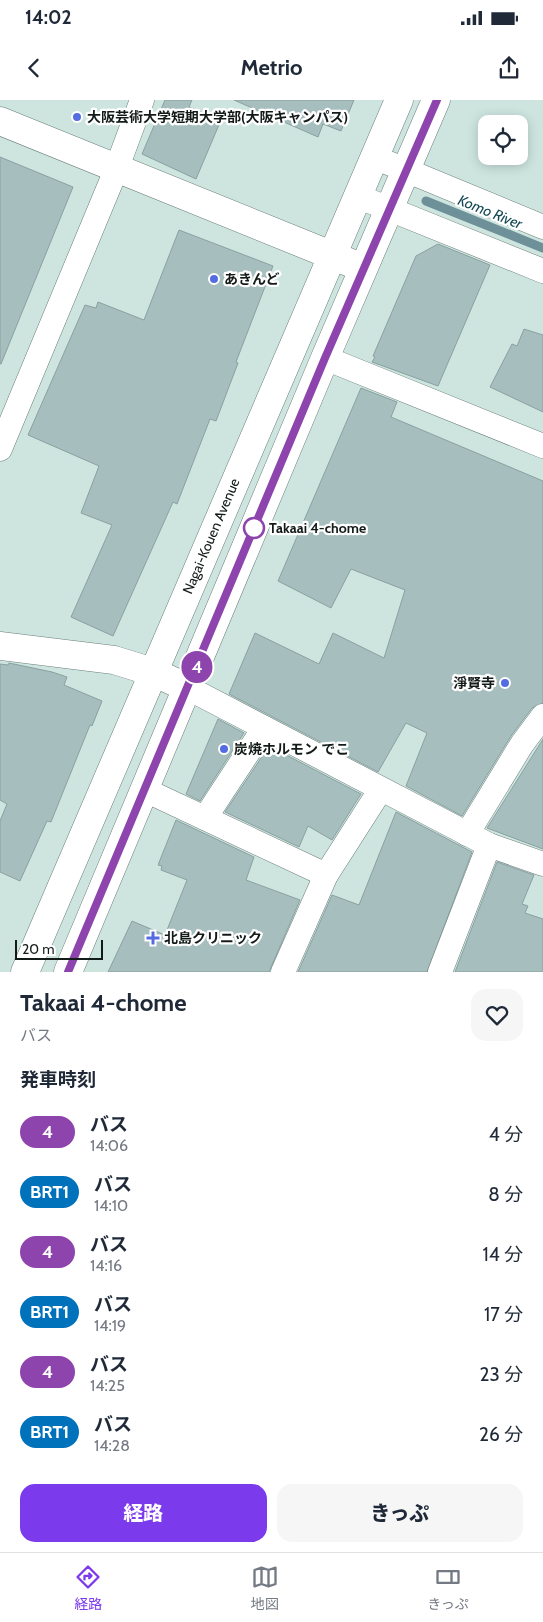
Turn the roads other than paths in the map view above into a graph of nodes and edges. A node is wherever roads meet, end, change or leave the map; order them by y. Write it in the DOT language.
graph roads {
  1 [pos="142,100"];
  2 [pos="399,100"];
  3 [pos="436,100"];
  4 [pos="0,121"];
  5 [pos="374,157"];
  6 [pos="116,170"];
  7 [pos="406,170"];
  8 [pos="357,196"];
  9 [pos="389,209"];
  10 [pos="543,227"];
  11 [pos="331,256"];
  12 [pos="363,268"];
  13 [pos="543,271"];
  14 [pos="325,358"];
  15 [pos="543,446"];
  16 [pos="0,449"];
  17 [pos="0,646"];
  18 [pos="153,672"];
  19 [pos="188,688"];
  20 [pos="543,716"];
  21 [pos="264,728"];
  22 [pos="533,748"];
  23 [pos="381,789"];
  24 [pos="145,790"];
  25 [pos="205,818"];
  26 [pos="467,834"];
  27 [pos="489,845"];
  28 [pos="543,864"];
  29 [pos="326,875"];
  30 [pos="25,972"];
  31 [pos="68,972"];
  32 [pos="283,972"];
  33 [pos="440,972"];
  1 -- 6 [label="street"];
  2 -- 5 [label="main road, Nagai-Kouen Avenue"];
  3 -- 7 [label="main road"];
  4 -- 6 [label="main road"];
  5 -- 7 [label="street"];
  5 -- 8 [label="main road, Nagai-Kouen Avenue"];
  6 -- 11 [label="main road"];
  6 -- 16 [label="street"];
  7 -- 9 [label="main road"];
  7 -- 10 [label="street"];
  8 -- 9 [label="street"];
  8 -- 11 [label="main road, Nagai-Kouen Avenue"];
  9 -- 12 [label="main road"];
  9 -- 13 [label="street"];
  11 -- 12 [label="main road"];
  11 -- 18 [label="main road, Nagai-Kouen Avenue"];
  12 -- 14 [label="main road"];
  14 -- 15 [label="street"];
  14 -- 19 [label="main road"];
  17 -- 18 [label="main road"];
  18 -- 19 [label="main road"];
  18 -- 30 [label="main road, Nagai-Kouen Avenue"];
  19 -- 21 [label="street"];
  19 -- 24 [label="main road"];
  20 -- 22 [label="street"];
  21 -- 23 [label="street"];
  21 -- 25 [label="street"];
  22 -- 26 [label="street"];
  23 -- 26 [label="street"];
  23 -- 29 [label="street"];
  24 -- 25 [label="street"];
  24 -- 31 [label="main road"];
  25 -- 29 [label="street"];
  26 -- 27 [label="street"];
  27 -- 28 [label="street"];
  27 -- 33 [label="street"];
  29 -- 32 [label="street"];
}
